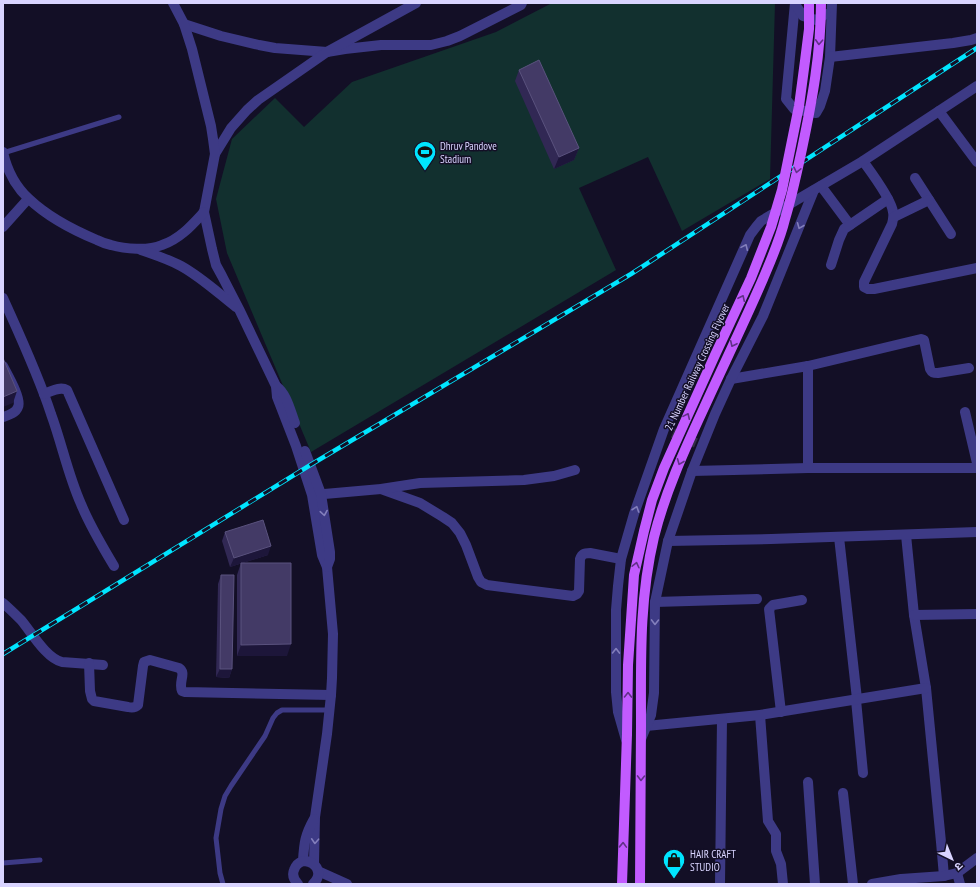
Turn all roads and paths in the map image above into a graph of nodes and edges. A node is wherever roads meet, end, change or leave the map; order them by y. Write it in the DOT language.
graph roads {
  1 [pos="173,3"];
  2 [pos="416,3"];
  3 [pos="522,3"];
  4 [pos="809,3"];
  5 [pos="821,3"];
  6 [pos="832,3"];
  7 [pos="795,4"];
  8 [pos="184,24"];
  9 [pos="977,38"];
  10 [pos="327,52"];
  11 [pos="830,57"];
  12 [pos="977,86"];
  13 [pos="939,111"];
  14 [pos="119,117"];
  15 [pos="3,152"];
  16 [pos="215,154"];
  17 [pos="863,160"];
  18 [pos="977,162"];
  19 [pos="915,178"];
  20 [pos="818,188"];
  21 [pos="888,198"];
  22 [pos="28,199"];
  23 [pos="929,200"];
  24 [pos="204,212"];
  25 [pos="894,217"];
  26 [pos="850,225"];
  27 [pos="3,227"];
  28 [pos="951,234"];
  29 [pos="140,249"];
  30 [pos="831,265"];
  31 [pos="977,268"];
  32 [pos="3,298"];
  33 [pos="240,309"];
  34 [pos="3,366"];
  35 [pos="808,366"];
  36 [pos="969,368"];
  37 [pos="731,380"];
  38 [pos="44,394"];
  39 [pos="965,412"];
  40 [pos="3,417"];
  41 [pos="977,463"];
  42 [pos="808,468"];
  43 [pos="977,468"];
  44 [pos="575,470"];
  45 [pos="692,471"];
  46 [pos="381,490"];
  47 [pos="316,495"];
  48 [pos="124,520"];
  49 [pos="977,532"];
  50 [pos="906,535"];
  51 [pos="839,537"];
  52 [pos="668,542"];
  53 [pos="622,559"];
  54 [pos="114,566"];
  55 [pos="757,599"];
  56 [pos="802,600"];
  57 [pos="656,602"];
  58 [pos="3,603"];
  59 [pos="977,614"];
  60 [pos="914,615"];
  61 [pos="89,664"];
  62 [pos="103,664"];
  63 [pos="926,688"];
  64 [pos="331,695"];
  65 [pos="857,699"];
  66 [pos="329,710"];
  67 [pos="781,712"];
  68 [pos="760,715"];
  69 [pos="722,719"];
  70 [pos="644,726"];
  71 [pos="627,745"];
  72 [pos="863,773"];
  73 [pos="808,782"];
  74 [pos="843,793"];
  75 [pos="315,817"];
  76 [pos="977,858"];
  77 [pos="40,860"];
  78 [pos="303,862"];
  79 [pos="3,863"];
  80 [pos="316,868"];
  81 [pos="957,873"];
  82 [pos="944,876"];
  83 [pos="923,881"];
  84 [pos="293,882"];
  85 [pos="223,884"];
  86 [pos="313,884"];
  87 [pos="347,884"];
  88 [pos="622,884"];
  89 [pos="640,884"];
  90 [pos="720,884"];
  91 [pos="783,884"];
  92 [pos="815,884"];
  93 [pos="853,884"];
  94 [pos="876,884"];
  95 [pos="960,884"];
  1 -- 8 [label="street"];
  2 -- 10 [label="street"];
  3 -- 10 [label="street"];
  71 -- 4 [label="main road, 21 Number Railway Crossing Flyover, one-way, bridge"];
  5 -- 70 [label="main road, 21 Number Railway Crossing Flyover, one-way, bridge"];
  6 -- 7 [label="street"];
  6 -- 11 [label="street"];
  7 -- 11 [label="street"];
  8 -- 10 [label="street"];
  8 -- 16 [label="street"];
  9 -- 11 [label="street"];
  10 -- 16 [label="street"];
  12 -- 13 [label="street"];
  13 -- 17 [label="street"];
  13 -- 18 [label="street"];
  14 -- 15 [label="lane"];
  15 -- 22 [label="street"];
  16 -- 24 [label="street"];
  17 -- 20 [label="street"];
  17 -- 21 [label="street"];
  19 -- 23 [label="street"];
  20 -- 26 [label="street"];
  20 -- 37 [label="street, one-way"];
  53 -- 20 [label="street, one-way"];
  21 -- 25 [label="street"];
  21 -- 26 [label="street"];
  22 -- 27 [label="street"];
  22 -- 29 [label="street"];
  23 -- 25 [label="street"];
  23 -- 28 [label="street"];
  24 -- 29 [label="street"];
  24 -- 33 [label="street"];
  25 -- 31 [label="street"];
  26 -- 30 [label="street"];
  29 -- 33 [label="street"];
  32 -- 38 [label="street"];
  33 -- 47 [label="street"];
  34 -- 40 [label="street"];
  35 -- 36 [label="street"];
  35 -- 37 [label="street"];
  35 -- 42 [label="street"];
  37 -- 45 [label="street"];
  38 -- 48 [label="street"];
  38 -- 54 [label="street"];
  39 -- 41 [label="street"];
  42 -- 43 [label="street"];
  42 -- 45 [label="street"];
  44 -- 46 [label="street"];
  45 -- 52 [label="street"];
  46 -- 47 [label="street"];
  46 -- 53 [label="street"];
  47 -- 64 [label="street"];
  49 -- 50 [label="street"];
  50 -- 51 [label="street"];
  50 -- 60 [label="street"];
  51 -- 52 [label="street"];
  51 -- 65 [label="street"];
  52 -- 57 [label="street"];
  71 -- 53 [label="street, one-way"];
  55 -- 57 [label="street"];
  56 -- 67 [label="street"];
  57 -- 70 [label="street, one-way"];
  58 -- 61 [label="street"];
  59 -- 60 [label="street"];
  60 -- 63 [label="street"];
  61 -- 62 [label="street"];
  61 -- 64 [label="street"];
  63 -- 65 [label="street"];
  63 -- 82 [label="street"];
  64 -- 66 [label="street"];
  65 -- 67 [label="street"];
  65 -- 72 [label="street"];
  66 -- 75 [label="street"];
  66 -- 85 [label="lane"];
  67 -- 68 [label="street"];
  68 -- 69 [label="street"];
  68 -- 91 [label="street"];
  69 -- 70 [label="street"];
  69 -- 90 [label="street"];
  70 -- 89 [label="main road, 21 Number Railway Crossing Flyover, one-way"];
  88 -- 71 [label="main road, 21 Number Railway Crossing Flyover, one-way"];
  73 -- 92 [label="street"];
  74 -- 93 [label="street"];
  75 -- 78 [label="street"];
  75 -- 80 [label="street, one-way"];
  76 -- 81 [label="street"];
  77 -- 79 [label="lane"];
  78 -- 80 [label="street"];
  78 -- 84 [label="street"];
  80 -- 86 [label="street"];
  80 -- 87 [label="street"];
  81 -- 82 [label="street"];
  81 -- 95 [label="street"];
  82 -- 83 [label="street"];
  83 -- 94 [label="street"];
}
